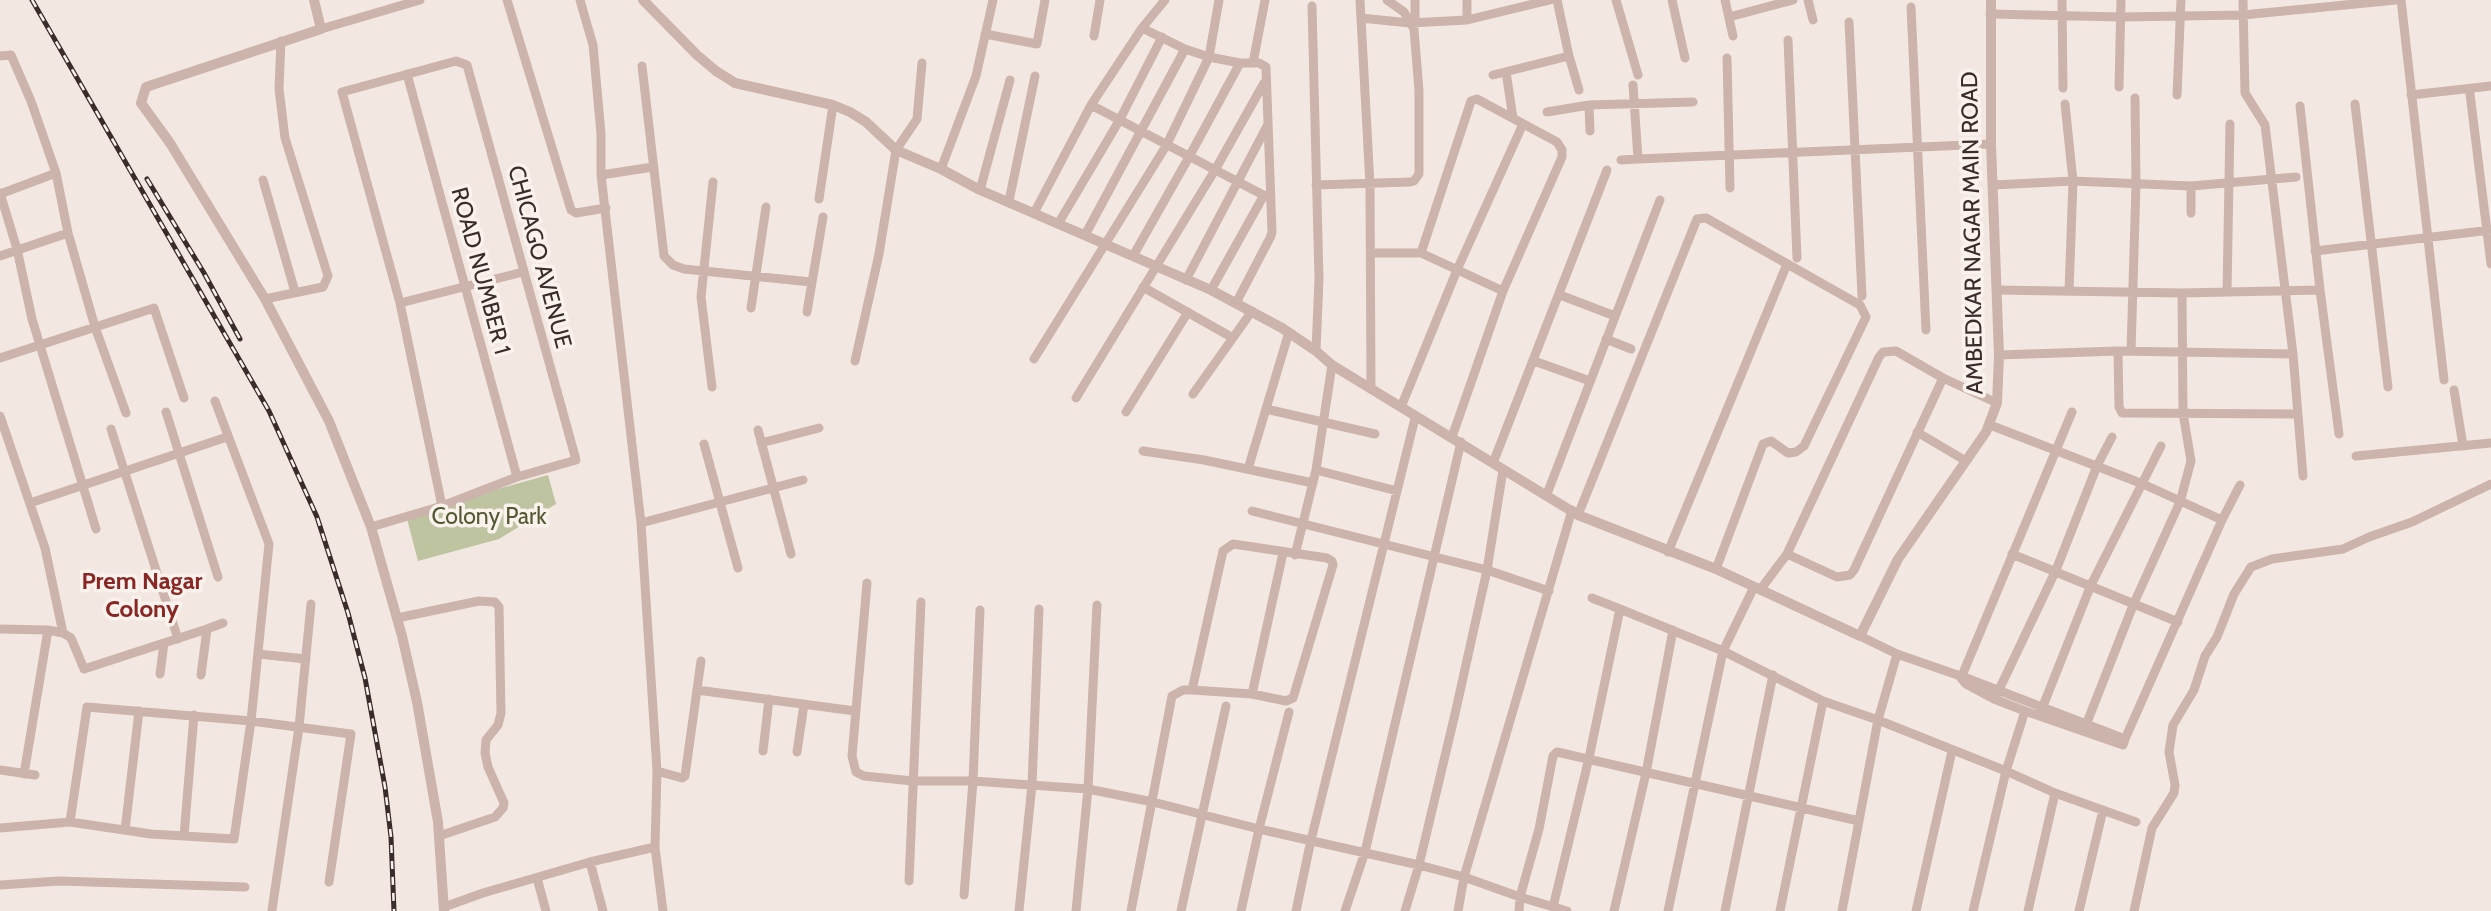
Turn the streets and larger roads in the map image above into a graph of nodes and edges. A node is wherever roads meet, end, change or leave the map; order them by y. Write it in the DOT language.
graph roads {
  1 [pos="314,0"];
  2 [pos="420,0"];
  3 [pos="507,0"];
  4 [pos="580,0"];
  5 [pos="643,0"];
  6 [pos="993,0"];
  7 [pos="1045,0"];
  8 [pos="1100,0"];
  9 [pos="1165,0"];
  10 [pos="1219,0"];
  11 [pos="1265,0"];
  12 [pos="1360,0"];
  13 [pos="1387,0"];
  14 [pos="1415,0"];
  15 [pos="1467,0"];
  16 [pos="1550,0"];
  17 [pos="1557,0"];
  18 [pos="1616,0"];
  19 [pos="1672,0"];
  20 [pos="1725,0"];
  21 [pos="1793,0"];
  22 [pos="1808,0"];
  23 [pos="1991,0"];
  24 [pos="2062,0"];
  25 [pos="2121,0"];
  26 [pos="2181,0"];
  27 [pos="2243,0"];
  28 [pos="2399,0"];
  29 [pos="2321,4"];
  30 [pos="1312,6"];
  31 [pos="1911,7"];
  32 [pos="1990,14"];
  33 [pos="2062,15"];
  34 [pos="2180,15"];
  35 [pos="2243,15"];
  36 [pos="1729,17"];
  37 [pos="2121,17"];
  38 [pos="1361,18"];
  39 [pos="1467,20"];
  40 [pos="1813,20"];
  41 [pos="1413,22"];
  42 [pos="1849,22"];
  43 [pos="1142,28"];
  44 [pos="321,29"];
  45 [pos="985,34"];
  46 [pos="1094,36"];
  47 [pos="1733,36"];
  48 [pos="1162,37"];
  49 [pos="1788,40"];
  50 [pos="281,41"];
  51 [pos="1185,49"];
  52 [pos="0,56"];
  53 [pos="1569,56"];
  54 [pos="1209,57"];
  55 [pos="1685,58"];
  56 [pos="1727,58"];
  57 [pos="922,63"];
  58 [pos="1240,63"];
  59 [pos="1253,63"];
  60 [pos="642,66"];
  61 [pos="1506,72"];
  62 [pos="407,74"];
  63 [pos="1493,75"];
  64 [pos="1638,75"];
  65 [pos="1035,76"];
  66 [pos="1010,80"];
  67 [pos="1265,81"];
  68 [pos="1633,85"];
  69 [pos="2491,86"];
  70 [pos="2119,87"];
  71 [pos="2063,88"];
  72 [pos="1579,90"];
  73 [pos="2470,94"];
  74 [pos="2177,95"];
  75 [pos="2411,95"];
  76 [pos="2135,98"];
  77 [pos="1693,102"];
  78 [pos="1634,104"];
  79 [pos="2065,104"];
  80 [pos="2355,104"];
  81 [pos="833,105"];
  82 [pos="1091,105"];
  83 [pos="1589,105"];
  84 [pos="2300,106"];
  85 [pos="1547,112"];
  86 [pos="1513,118"];
  87 [pos="1119,121"];
  88 [pos="1524,124"];
  89 [pos="2230,124"];
  90 [pos="1267,125"];
  91 [pos="1139,131"];
  92 [pos="1590,131"];
  93 [pos="1992,144"];
  94 [pos="1166,146"];
  95 [pos="1917,148"];
  96 [pos="1855,149"];
  97 [pos="896,150"];
  98 [pos="1792,153"];
  99 [pos="1728,156"];
  100 [pos="1189,158"];
  101 [pos="1637,159"];
  102 [pos="1621,160"];
  103 [pos="653,167"];
  104 [pos="941,169"];
  105 [pos="1215,170"];
  106 [pos="1607,170"];
  107 [pos="56,173"];
  108 [pos="601,175"];
  109 [pos="2296,177"];
  110 [pos="263,180"];
  111 [pos="2272,180"];
  112 [pos="713,181"];
  113 [pos="2073,181"];
  114 [pos="1238,182"];
  115 [pos="2227,183"];
  116 [pos="1316,185"];
  117 [pos="1370,185"];
  118 [pos="1993,185"];
  119 [pos="2136,185"];
  120 [pos="2191,186"];
  121 [pos="1730,188"];
  122 [pos="980,190"];
  123 [pos="0,194"];
  124 [pos="1267,197"];
  125 [pos="819,200"];
  126 [pos="1660,200"];
  127 [pos="1009,201"];
  128 [pos="766,207"];
  129 [pos="606,208"];
  130 [pos="1034,213"];
  131 [pos="2191,213"];
  132 [pos="823,217"];
  133 [pos="1059,225"];
  134 [pos="2489,230"];
  135 [pos="68,233"];
  136 [pos="1085,235"];
  137 [pos="2429,238"];
  138 [pos="1104,243"];
  139 [pos="2372,243"];
  140 [pos="17,249"];
  141 [pos="2315,251"];
  142 [pos="1371,253"];
  143 [pos="1420,253"];
  144 [pos="0,256"];
  145 [pos="1133,256"];
  146 [pos="1797,258"];
  147 [pos="1787,264"];
  148 [pos="2491,264"];
  149 [pos="1155,266"];
  150 [pos="1458,270"];
  151 [pos="702,271"];
  152 [pos="523,272"];
  153 [pos="756,276"];
  154 [pos="1186,280"];
  155 [pos="811,282"];
  156 [pos="464,287"];
  157 [pos="1143,287"];
  158 [pos="1211,290"];
  159 [pos="1997,290"];
  160 [pos="2319,290"];
  161 [pos="1503,291"];
  162 [pos="2069,291"];
  163 [pos="2286,291"];
  164 [pos="295,292"];
  165 [pos="2132,292"];
  166 [pos="2227,292"];
  167 [pos="2182,293"];
  168 [pos="1560,295"];
  169 [pos="1862,296"];
  170 [pos="265,299"];
  171 [pos="400,303"];
  172 [pos="1236,303"];
  173 [pos="751,308"];
  174 [pos="1252,311"];
  175 [pos="807,312"];
  176 [pos="1188,313"];
  177 [pos="1615,316"];
  178 [pos="95,327"];
  179 [pos="1926,330"];
  180 [pos="1289,332"];
  181 [pos="1233,338"];
  182 [pos="1606,339"];
  183 [pos="40,345"];
  184 [pos="1631,349"];
  185 [pos="1316,351"];
  186 [pos="2118,351"];
  187 [pos="2131,351"];
  188 [pos="2183,351"];
  189 [pos="2293,354"];
  190 [pos="1998,355"];
  191 [pos="0,358"];
  192 [pos="1034,359"];
  193 [pos="1534,360"];
  194 [pos="855,361"];
  195 [pos="1332,365"];
  196 [pos="1943,378"];
  197 [pos="2444,380"];
  198 [pos="1590,381"];
  199 [pos="712,387"];
  200 [pos="2388,387"];
  201 [pos="1371,389"];
  202 [pos="2454,390"];
  203 [pos="1193,394"];
  204 [pos="184,398"];
  205 [pos="1076,398"];
  206 [pos="215,401"];
  207 [pos="1997,402"];
  208 [pos="1401,407"];
  209 [pos="1266,409"];
  210 [pos="166,412"];
  211 [pos="1126,412"];
  212 [pos="2071,412"];
  213 [pos="126,413"];
  214 [pos="2183,413"];
  215 [pos="2297,414"];
  216 [pos="0,416"];
  217 [pos="1415,418"];
  218 [pos="1323,423"];
  219 [pos="1990,425"];
  220 [pos="819,428"];
  221 [pos="111,429"];
  222 [pos="758,430"];
  223 [pos="1917,432"];
  224 [pos="1375,434"];
  225 [pos="2339,434"];
  226 [pos="227,437"];
  227 [pos="2112,437"];
  228 [pos="1457,440"];
  229 [pos="761,443"];
  230 [pos="2491,443"];
  231 [pos="704,444"];
  232 [pos="2161,446"];
  233 [pos="2463,446"];
  234 [pos="2054,450"];
  235 [pos="1143,451"];
  236 [pos="179,454"];
  237 [pos="2356,456"];
  238 [pos="1966,461"];
  239 [pos="2097,466"];
  240 [pos="1498,467"];
  241 [pos="1248,469"];
  242 [pos="1316,470"];
  243 [pos="126,471"];
  244 [pos="2303,476"];
  245 [pos="517,478"];
  246 [pos="803,481"];
  247 [pos="1313,483"];
  248 [pos="2143,484"];
  249 [pos="2240,485"];
  250 [pos="2491,485"];
  251 [pos="83,486"];
  252 [pos="774,488"];
  253 [pos="1397,491"];
  254 [pos="1547,494"];
  255 [pos="720,502"];
  256 [pos="2180,502"];
  257 [pos="30,503"];
  258 [pos="442,506"];
  259 [pos="1252,511"];
  260 [pos="1575,513"];
  261 [pos="2222,520"];
  262 [pos="642,523"];
  263 [pos="1303,523"];
  264 [pos="371,527"];
  265 [pos="96,529"];
  266 [pos="1385,543"];
  267 [pos="1668,552"];
  268 [pos="1283,553"];
  269 [pos="791,554"];
  270 [pos="1787,554"];
  271 [pos="2012,554"];
  272 [pos="1295,555"];
  273 [pos="1435,558"];
  274 [pos="738,568"];
  275 [pos="1716,569"];
  276 [pos="1488,570"];
  277 [pos="2056,570"];
  278 [pos="218,577"];
  279 [pos="867,583"];
  280 [pos="2091,585"];
  281 [pos="1757,588"];
  282 [pos="1549,591"];
  283 [pos="1592,598"];
  284 [pos="921,602"];
  285 [pos="2134,603"];
  286 [pos="311,604"];
  287 [pos="1097,605"];
  288 [pos="1040,609"];
  289 [pos="1620,609"];
  290 [pos="980,610"];
  291 [pos="397,618"];
  292 [pos="2178,622"];
  293 [pos="223,624"];
  294 [pos="0,629"];
  295 [pos="207,629"];
  296 [pos="48,630"];
  297 [pos="1673,630"];
  298 [pos="63,632"];
  299 [pos="1860,636"];
  300 [pos="177,639"];
  301 [pos="164,643"];
  302 [pos="1723,651"];
  303 [pos="258,654"];
  304 [pos="1896,654"];
  305 [pos="306,659"];
  306 [pos="701,661"];
  307 [pos="160,674"];
  308 [pos="201,675"];
  309 [pos="1773,675"];
  310 [pos="1961,678"];
  311 [pos="697,690"];
  312 [pos="1192,690"];
  313 [pos="1252,694"];
  314 [pos="1996,695"];
  315 [pos="769,699"];
  316 [pos="1823,701"];
  317 [pos="804,704"];
  318 [pos="1226,706"];
  319 [pos="139,710"];
  320 [pos="855,711"];
  321 [pos="2025,711"];
  322 [pos="1289,712"];
  323 [pos="2041,712"];
  324 [pos="194,715"];
  325 [pos="251,720"];
  326 [pos="1878,720"];
  327 [pos="299,727"];
  328 [pos="2084,728"];
  329 [pos="763,751"];
  330 [pos="1952,751"];
  331 [pos="797,752"];
  332 [pos="1589,758"];
  333 [pos="0,770"];
  334 [pos="657,771"];
  335 [pos="2006,771"];
  336 [pos="1646,773"];
  337 [pos="24,774"];
  338 [pos="35,775"];
  339 [pos="913,781"];
  340 [pos="973,782"];
  341 [pos="1695,783"];
  342 [pos="1032,785"];
  343 [pos="1088,789"];
  344 [pos="2055,793"];
  345 [pos="1748,795"];
  346 [pos="1153,802"];
  347 [pos="1802,807"];
  348 [pos="2103,810"];
  349 [pos="1203,816"];
  350 [pos="1859,821"];
  351 [pos="70,822"];
  352 [pos="2136,822"];
  353 [pos="0,828"];
  354 [pos="1259,829"];
  355 [pos="125,830"];
  356 [pos="184,836"];
  357 [pos="439,836"];
  358 [pos="1311,840"];
  359 [pos="655,847"];
  360 [pos="1365,852"];
  361 [pos="590,862"];
  362 [pos="1419,865"];
  363 [pos="537,877"];
  364 [pos="1464,877"];
  365 [pos="909,881"];
  366 [pos="329,882"];
  367 [pos="0,885"];
  368 [pos="246,887"];
  369 [pos="964,895"];
  370 [pos="1520,897"];
  371 [pos="1553,907"];
  372 [pos="444,909"];
  373 [pos="272,911"];
  374 [pos="547,911"];
  375 [pos="603,911"];
  376 [pos="663,911"];
  377 [pos="1019,911"];
  378 [pos="1076,911"];
  379 [pos="1131,911"];
  380 [pos="1181,911"];
  381 [pos="1241,911"];
  382 [pos="1296,911"];
  383 [pos="1345,911"];
  384 [pos="1405,911"];
  385 [pos="1458,911"];
  386 [pos="1518,911"];
  387 [pos="1567,911"];
  388 [pos="1614,911"];
  389 [pos="1668,911"];
  390 [pos="1725,911"];
  391 [pos="1780,911"];
  392 [pos="1842,911"];
  393 [pos="1916,911"];
  394 [pos="1973,911"];
  395 [pos="2028,911"];
  396 [pos="2079,911"];
  397 [pos="2134,911"];
  1 -- 44 [label="street"];
  2 -- 44 [label="street"];
  3 -- 129 [label="street"];
  4 -- 108 [label="street"];
  5 -- 81 [label="street"];
  6 -- 45 [label="street"];
  7 -- 45 [label="street"];
  8 -- 46 [label="street"];
  9 -- 43 [label="street"];
  10 -- 54 [label="street"];
  11 -- 59 [label="street"];
  12 -- 38 [label="street"];
  13 -- 41 [label="street"];
  14 -- 41 [label="street"];
  15 -- 39 [label="street"];
  16 -- 39 [label="street"];
  17 -- 53 [label="street"];
  18 -- 64 [label="street"];
  19 -- 55 [label="street"];
  20 -- 36 [label="street"];
  21 -- 36 [label="street"];
  22 -- 40 [label="street"];
  23 -- 32 [label="street, AMBEDKAR NAGAR MAIN ROAD"];
  24 -- 33 [label="street"];
  25 -- 37 [label="street"];
  26 -- 34 [label="street"];
  27 -- 35 [label="street"];
  28 -- 29 [label="street"];
  28 -- 75 [label="street"];
  29 -- 35 [label="street"];
  30 -- 116 [label="street"];
  31 -- 95 [label="street"];
  32 -- 33 [label="street"];
  32 -- 93 [label="street, AMBEDKAR NAGAR MAIN ROAD"];
  33 -- 37 [label="street"];
  33 -- 71 [label="street"];
  34 -- 35 [label="street"];
  34 -- 37 [label="street"];
  34 -- 74 [label="street"];
  35 -- 111 [label="street"];
  36 -- 47 [label="street"];
  37 -- 70 [label="street"];
  38 -- 41 [label="street"];
  38 -- 117 [label="street"];
  39 -- 41 [label="street"];
  41 -- 117 [label="street"];
  42 -- 96 [label="street"];
  43 -- 48 [label="street"];
  43 -- 82 [label="street"];
  44 -- 50 [label="street"];
  45 -- 104 [label="street"];
  48 -- 51 [label="street"];
  48 -- 87 [label="street"];
  49 -- 98 [label="street"];
  50 -- 164 [label="street"];
  50 -- 170 [label="street"];
  51 -- 54 [label="street"];
  51 -- 91 [label="street"];
  52 -- 107 [label="street"];
  53 -- 61 [label="street"];
  53 -- 72 [label="street"];
  54 -- 58 [label="street"];
  54 -- 94 [label="street"];
  56 -- 99 [label="street"];
  57 -- 97 [label="street"];
  58 -- 59 [label="street"];
  58 -- 100 [label="street"];
  59 -- 67 [label="street"];
  60 -- 103 [label="street"];
  61 -- 63 [label="street"];
  61 -- 86 [label="street"];
  62 -- 152 [label="street, CHICAGO AVENUE"];
  62 -- 156 [label="street, ROAD NUMBER 1"];
  62 -- 171 [label="street"];
  65 -- 127 [label="street"];
  66 -- 122 [label="street"];
  67 -- 90 [label="street"];
  67 -- 105 [label="street"];
  68 -- 78 [label="street"];
  69 -- 75 [label="street"];
  73 -- 134 [label="street"];
  75 -- 137 [label="street"];
  76 -- 119 [label="street"];
  77 -- 78 [label="street"];
  78 -- 83 [label="street"];
  78 -- 101 [label="street"];
  79 -- 113 [label="street"];
  80 -- 139 [label="street"];
  81 -- 97 [label="street"];
  81 -- 125 [label="street"];
  82 -- 87 [label="street"];
  82 -- 130 [label="street"];
  83 -- 85 [label="street"];
  83 -- 92 [label="street"];
  84 -- 141 [label="street"];
  86 -- 88 [label="street"];
  86 -- 143 [label="street"];
  87 -- 91 [label="street"];
  87 -- 133 [label="street"];
  88 -- 150 [label="street"];
  88 -- 161 [label="street"];
  89 -- 115 [label="street"];
  90 -- 114 [label="street"];
  90 -- 124 [label="street"];
  91 -- 94 [label="street"];
  91 -- 136 [label="street"];
  93 -- 95 [label="street"];
  93 -- 118 [label="street, AMBEDKAR NAGAR MAIN ROAD"];
  94 -- 100 [label="street"];
  94 -- 138 [label="street"];
  95 -- 96 [label="street"];
  95 -- 179 [label="street"];
  96 -- 98 [label="street"];
  96 -- 169 [label="street"];
  97 -- 104 [label="street"];
  97 -- 194 [label="street"];
  98 -- 99 [label="street"];
  98 -- 146 [label="street"];
  99 -- 101 [label="street"];
  99 -- 121 [label="street"];
  100 -- 105 [label="street"];
  100 -- 145 [label="street"];
  101 -- 102 [label="street"];
  103 -- 108 [label="street"];
  103 -- 151 [label="street"];
  104 -- 122 [label="street"];
  105 -- 114 [label="street"];
  105 -- 149 [label="street"];
  106 -- 168 [label="street"];
  107 -- 123 [label="street"];
  107 -- 135 [label="street"];
  108 -- 129 [label="street"];
  109 -- 111 [label="street"];
  110 -- 164 [label="street"];
  111 -- 115 [label="street"];
  111 -- 163 [label="street"];
  112 -- 151 [label="street"];
  113 -- 118 [label="street"];
  113 -- 119 [label="street"];
  113 -- 162 [label="street"];
  114 -- 124 [label="street"];
  114 -- 154 [label="street"];
  115 -- 120 [label="street"];
  115 -- 166 [label="street"];
  116 -- 117 [label="street"];
  116 -- 185 [label="street"];
  117 -- 142 [label="street"];
  118 -- 159 [label="street, AMBEDKAR NAGAR MAIN ROAD"];
  119 -- 120 [label="street"];
  119 -- 165 [label="street"];
  120 -- 131 [label="street"];
  122 -- 127 [label="street"];
  123 -- 140 [label="street"];
  124 -- 158 [label="street"];
  124 -- 172 [label="street"];
  126 -- 177 [label="street"];
  127 -- 130 [label="street"];
  128 -- 153 [label="street"];
  129 -- 262 [label="street"];
  130 -- 133 [label="street"];
  132 -- 155 [label="street"];
  133 -- 136 [label="street"];
  134 -- 137 [label="street"];
  134 -- 148 [label="street"];
  135 -- 140 [label="street"];
  135 -- 178 [label="street"];
  136 -- 138 [label="street"];
  137 -- 139 [label="street"];
  137 -- 197 [label="street"];
  138 -- 145 [label="street"];
  138 -- 192 [label="street"];
  139 -- 141 [label="street"];
  139 -- 200 [label="street"];
  140 -- 144 [label="street"];
  140 -- 183 [label="street"];
  141 -- 160 [label="street"];
  142 -- 143 [label="street"];
  142 -- 201 [label="street"];
  143 -- 150 [label="street"];
  145 -- 149 [label="street"];
  147 -- 260 [label="street"];
  147 -- 267 [label="street"];
  147 -- 275 [label="street"];
  149 -- 154 [label="street"];
  149 -- 157 [label="street"];
  150 -- 161 [label="street"];
  150 -- 208 [label="street"];
  151 -- 153 [label="street"];
  151 -- 199 [label="street"];
  152 -- 156 [label="street"];
  152 -- 245 [label="street, CHICAGO AVENUE"];
  153 -- 155 [label="street"];
  153 -- 173 [label="street"];
  154 -- 158 [label="street"];
  155 -- 175 [label="street"];
  156 -- 171 [label="street"];
  156 -- 245 [label="street, ROAD NUMBER 1"];
  157 -- 176 [label="street"];
  157 -- 205 [label="street"];
  158 -- 172 [label="street"];
  159 -- 162 [label="street"];
  159 -- 190 [label="street, AMBEDKAR NAGAR MAIN ROAD"];
  160 -- 163 [label="street"];
  160 -- 225 [label="street"];
  161 -- 228 [label="street"];
  162 -- 165 [label="street"];
  163 -- 166 [label="street"];
  163 -- 189 [label="street"];
  164 -- 170 [label="street"];
  165 -- 167 [label="street"];
  165 -- 187 [label="street"];
  166 -- 167 [label="street"];
  167 -- 188 [label="street"];
  168 -- 177 [label="street"];
  168 -- 193 [label="street"];
  170 -- 264 [label="street"];
  171 -- 258 [label="street"];
  172 -- 174 [label="street"];
  174 -- 180 [label="street"];
  174 -- 181 [label="street"];
  176 -- 181 [label="street"];
  176 -- 211 [label="street"];
  177 -- 182 [label="street"];
  178 -- 183 [label="street"];
  178 -- 204 [label="street"];
  178 -- 213 [label="street"];
  180 -- 185 [label="street"];
  180 -- 209 [label="street"];
  181 -- 203 [label="street"];
  182 -- 184 [label="street"];
  182 -- 198 [label="street"];
  183 -- 191 [label="street"];
  183 -- 251 [label="street"];
  185 -- 195 [label="street"];
  186 -- 187 [label="street"];
  186 -- 190 [label="street"];
  186 -- 214 [label="street"];
  187 -- 188 [label="street"];
  188 -- 189 [label="street"];
  188 -- 214 [label="street"];
  189 -- 215 [label="street"];
  190 -- 207 [label="street, AMBEDKAR NAGAR MAIN ROAD"];
  193 -- 198 [label="street"];
  193 -- 240 [label="street"];
  195 -- 201 [label="street"];
  195 -- 218 [label="street"];
  196 -- 207 [label="street"];
  196 -- 223 [label="street"];
  196 -- 270 [label="street"];
  198 -- 254 [label="street"];
  201 -- 208 [label="street"];
  202 -- 233 [label="street"];
  206 -- 226 [label="street"];
  207 -- 219 [label="street, AMBEDKAR NAGAR MAIN ROAD"];
  208 -- 217 [label="street"];
  209 -- 218 [label="street"];
  209 -- 241 [label="street"];
  210 -- 236 [label="street"];
  212 -- 234 [label="street"];
  214 -- 215 [label="street"];
  214 -- 256 [label="street"];
  215 -- 244 [label="street"];
  216 -- 257 [label="street"];
  217 -- 228 [label="street"];
  217 -- 253 [label="street"];
  218 -- 224 [label="street"];
  218 -- 242 [label="street"];
  219 -- 234 [label="street"];
  219 -- 238 [label="street, AMBEDKAR NAGAR MAIN ROAD"];
  220 -- 229 [label="street"];
  221 -- 243 [label="street"];
  222 -- 229 [label="street"];
  223 -- 238 [label="street"];
  223 -- 270 [label="street"];
  226 -- 236 [label="street"];
  226 -- 303 [label="street"];
  227 -- 239 [label="street"];
  228 -- 240 [label="street"];
  228 -- 273 [label="street"];
  229 -- 252 [label="street"];
  230 -- 233 [label="street"];
  231 -- 255 [label="street"];
  232 -- 248 [label="street"];
  233 -- 237 [label="street"];
  234 -- 239 [label="street"];
  234 -- 271 [label="street"];
  235 -- 241 [label="street"];
  236 -- 243 [label="street"];
  236 -- 278 [label="street"];
  238 -- 299 [label="street, AMBEDKAR NAGAR MAIN ROAD"];
  239 -- 248 [label="street"];
  239 -- 277 [label="street"];
  240 -- 254 [label="street"];
  240 -- 276 [label="street"];
  241 -- 247 [label="street"];
  242 -- 247 [label="street"];
  242 -- 253 [label="street"];
  243 -- 251 [label="street"];
  243 -- 300 [label="street"];
  245 -- 258 [label="street"];
  246 -- 252 [label="street"];
  247 -- 263 [label="street"];
  248 -- 256 [label="street"];
  248 -- 280 [label="street"];
  249 -- 261 [label="street"];
  250 -- 397 [label="street"];
  251 -- 257 [label="street"];
  251 -- 265 [label="street"];
  252 -- 255 [label="street"];
  252 -- 269 [label="street"];
  253 -- 266 [label="street"];
  254 -- 260 [label="street"];
  255 -- 262 [label="street"];
  255 -- 274 [label="street"];
  256 -- 261 [label="street"];
  256 -- 285 [label="street"];
  257 -- 298 [label="street"];
  258 -- 264 [label="street"];
  259 -- 263 [label="street"];
  260 -- 267 [label="street"];
  260 -- 282 [label="street"];
  261 -- 292 [label="street"];
  262 -- 334 [label="street"];
  263 -- 266 [label="street"];
  263 -- 272 [label="street"];
  264 -- 291 [label="street"];
  266 -- 273 [label="street"];
  266 -- 358 [label="street"];
  267 -- 275 [label="street"];
  268 -- 272 [label="street"];
  268 -- 312 [label="street"];
  268 -- 313 [label="street"];
  270 -- 281 [label="street"];
  271 -- 277 [label="street"];
  271 -- 310 [label="street"];
  272 -- 313 [label="street"];
  273 -- 276 [label="street"];
  273 -- 360 [label="street"];
  275 -- 281 [label="street"];
  276 -- 282 [label="street"];
  276 -- 362 [label="street"];
  277 -- 280 [label="street"];
  277 -- 314 [label="street"];
  279 -- 320 [label="street"];
  280 -- 285 [label="street"];
  280 -- 323 [label="street"];
  281 -- 299 [label="street"];
  281 -- 302 [label="street"];
  282 -- 364 [label="street"];
  283 -- 289 [label="street"];
  284 -- 339 [label="street"];
  285 -- 292 [label="street"];
  285 -- 328 [label="street"];
  286 -- 305 [label="street"];
  287 -- 343 [label="street"];
  288 -- 342 [label="street"];
  289 -- 297 [label="street"];
  289 -- 332 [label="street"];
  290 -- 340 [label="street"];
  291 -- 357 [label="street"];
  291 -- 357 [label="street"];
  292 -- 328 [label="street"];
  293 -- 295 [label="street"];
  294 -- 296 [label="street"];
  295 -- 300 [label="street"];
  295 -- 308 [label="street"];
  296 -- 298 [label="street"];
  296 -- 337 [label="street"];
  297 -- 302 [label="street"];
  297 -- 336 [label="street"];
  298 -- 301 [label="street"];
  299 -- 304 [label="street"];
  300 -- 301 [label="street"];
  301 -- 307 [label="street"];
  302 -- 309 [label="street"];
  302 -- 341 [label="street"];
  303 -- 305 [label="street"];
  303 -- 325 [label="street"];
  304 -- 310 [label="street"];
  304 -- 326 [label="street"];
  305 -- 327 [label="street"];
  306 -- 311 [label="street"];
  309 -- 316 [label="street"];
  309 -- 345 [label="street"];
  310 -- 314 [label="street"];
  311 -- 315 [label="street"];
  311 -- 334 [label="street"];
  312 -- 313 [label="street"];
  312 -- 346 [label="street"];
  314 -- 321 [label="street"];
  314 -- 323 [label="street"];
  315 -- 317 [label="street"];
  315 -- 329 [label="street"];
  316 -- 326 [label="street"];
  316 -- 347 [label="street"];
  317 -- 320 [label="street"];
  317 -- 331 [label="street"];
  318 -- 349 [label="street"];
  319 -- 324 [label="street"];
  319 -- 351 [label="street"];
  319 -- 355 [label="street"];
  320 -- 339 [label="street"];
  321 -- 323 [label="street"];
  321 -- 335 [label="street"];
  322 -- 354 [label="street"];
  323 -- 328 [label="street"];
  324 -- 325 [label="street"];
  324 -- 356 [label="street"];
  325 -- 327 [label="street"];
  325 -- 356 [label="street"];
  326 -- 330 [label="street"];
  326 -- 350 [label="street"];
  327 -- 366 [label="street"];
  327 -- 373 [label="street"];
  330 -- 335 [label="street"];
  330 -- 393 [label="street"];
  332 -- 336 [label="street"];
  332 -- 370 [label="street"];
  332 -- 371 [label="street"];
  333 -- 337 [label="street"];
  334 -- 359 [label="street"];
  335 -- 344 [label="street"];
  335 -- 394 [label="street"];
  336 -- 341 [label="street"];
  336 -- 388 [label="street"];
  337 -- 338 [label="street"];
  339 -- 340 [label="street"];
  339 -- 365 [label="street"];
  340 -- 342 [label="street"];
  340 -- 369 [label="street"];
  341 -- 345 [label="street"];
  341 -- 389 [label="street"];
  342 -- 343 [label="street"];
  342 -- 377 [label="street"];
  343 -- 346 [label="street"];
  343 -- 378 [label="street"];
  344 -- 348 [label="street"];
  344 -- 395 [label="street"];
  345 -- 347 [label="street"];
  345 -- 390 [label="street"];
  346 -- 349 [label="street"];
  346 -- 379 [label="street"];
  347 -- 350 [label="street"];
  347 -- 391 [label="street"];
  348 -- 352 [label="street"];
  348 -- 396 [label="street"];
  349 -- 354 [label="street"];
  349 -- 380 [label="street"];
  350 -- 392 [label="street"];
  351 -- 353 [label="street"];
  351 -- 355 [label="street"];
  354 -- 358 [label="street"];
  354 -- 381 [label="street"];
  355 -- 356 [label="street"];
  357 -- 372 [label="street"];
  358 -- 360 [label="street"];
  358 -- 382 [label="street"];
  359 -- 361 [label="street"];
  359 -- 376 [label="street"];
  360 -- 362 [label="street"];
  360 -- 383 [label="street"];
  361 -- 363 [label="street"];
  361 -- 375 [label="street"];
  362 -- 364 [label="street"];
  362 -- 384 [label="street"];
  363 -- 372 [label="street"];
  363 -- 374 [label="street"];
  364 -- 370 [label="street"];
  364 -- 385 [label="street"];
  367 -- 368 [label="street"];
  370 -- 371 [label="street"];
  370 -- 386 [label="street"];
  371 -- 387 [label="street"];
}
